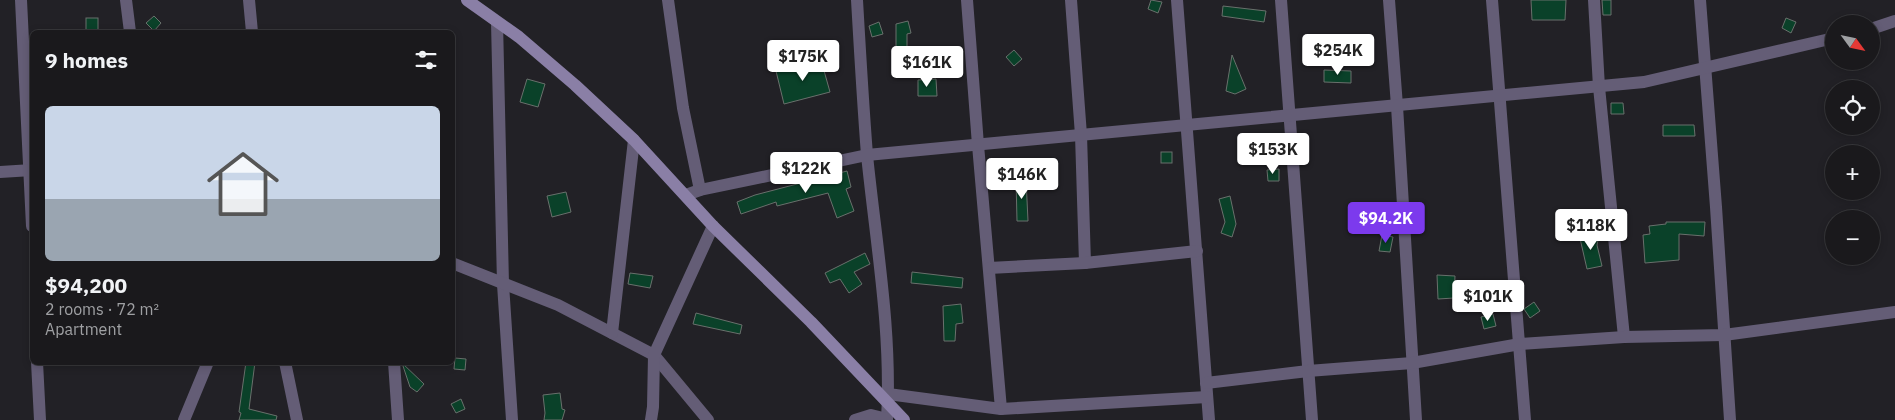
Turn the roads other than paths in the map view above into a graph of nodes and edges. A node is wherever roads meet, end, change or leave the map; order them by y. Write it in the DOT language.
graph roads {
  1 [pos="21,0"];
  2 [pos="126,0"];
  3 [pos="249,0"];
  4 [pos="466,0"];
  5 [pos="668,0"];
  6 [pos="857,0"];
  7 [pos="967,0"];
  8 [pos="1071,0"];
  9 [pos="1177,0"];
  10 [pos="1282,0"];
  11 [pos="1389,0"];
  12 [pos="1492,0"];
  13 [pos="1594,0"];
  14 [pos="1700,0"];
  15 [pos="1895,21"];
  16 [pos="497,22"];
  17 [pos="1880,26"];
  18 [pos="130,30"];
  19 [pos="252,30"];
  20 [pos="1825,40"];
  21 [pos="1706,67"];
  22 [pos="1599,87"];
  23 [pos="1499,96"];
  24 [pos="1397,106"];
  25 [pos="1289,116"];
  26 [pos="1186,125"];
  27 [pos="1081,135"];
  28 [pos="30,139"];
  29 [pos="634,140"];
  30 [pos="978,145"];
  31 [pos="867,155"];
  32 [pos="30,170"];
  33 [pos="0,172"];
  34 [pos="700,190"];
  35 [pos="686,195"];
  36 [pos="713,226"];
  37 [pos="1197,251"];
  38 [pos="455,263"];
  39 [pos="1085,263"];
  40 [pos="989,268"];
  41 [pos="503,284"];
  42 [pos="1895,312"];
  43 [pos="612,333"];
  44 [pos="1724,335"];
  45 [pos="1624,338"];
  46 [pos="1520,344"];
  47 [pos="654,355"];
  48 [pos="1412,363"];
  49 [pos="38,365"];
  50 [pos="207,365"];
  51 [pos="286,365"];
  52 [pos="394,365"];
  53 [pos="1308,371"];
  54 [pos="1206,383"];
  55 [pos="1207,397"];
  56 [pos="888,398"];
  57 [pos="1002,409"];
  58 [pos="180,419"];
  59 [pos="40,420"];
  60 [pos="297,420"];
  61 [pos="398,420"];
  62 [pos="512,420"];
  63 [pos="651,420"];
  64 [pos="708,420"];
  65 [pos="854,420"];
  66 [pos="887,420"];
  67 [pos="904,420"];
  68 [pos="1209,420"];
  69 [pos="1312,420"];
  70 [pos="1416,420"];
  71 [pos="1525,420"];
  72 [pos="1730,420"];
  1 -- 28 [label="street"];
  2 -- 18 [label="street"];
  3 -- 19 [label="street"];
  4 -- 16 [label="main road"];
  5 -- 34 [label="street"];
  6 -- 31 [label="street"];
  7 -- 30 [label="street"];
  8 -- 27 [label="street"];
  9 -- 26 [label="street"];
  10 -- 25 [label="street"];
  11 -- 24 [label="street"];
  12 -- 23 [label="street"];
  13 -- 22 [label="street"];
  14 -- 21 [label="street"];
  15 -- 17 [label="street"];
  16 -- 29 [label="main road"];
  16 -- 41 [label="street"];
  20 -- 21 [label="street"];
  21 -- 22 [label="street"];
  21 -- 44 [label="street"];
  22 -- 23 [label="street"];
  22 -- 45 [label="street"];
  23 -- 24 [label="street"];
  23 -- 46 [label="street"];
  24 -- 25 [label="street"];
  24 -- 48 [label="street"];
  25 -- 26 [label="street"];
  25 -- 53 [label="street"];
  26 -- 27 [label="street"];
  26 -- 37 [label="street"];
  27 -- 30 [label="street"];
  27 -- 39 [label="street"];
  29 -- 35 [label="main road"];
  29 -- 43 [label="street"];
  30 -- 31 [label="street"];
  30 -- 40 [label="street"];
  31 -- 34 [label="street"];
  31 -- 56 [label="street"];
  32 -- 33 [label="street"];
  34 -- 35 [label="street"];
  35 -- 36 [label="main road"];
  36 -- 47 [label="street"];
  36 -- 56 [label="main road"];
  37 -- 39 [label="street"];
  37 -- 54 [label="street"];
  38 -- 41 [label="street"];
  39 -- 40 [label="street"];
  40 -- 57 [label="street"];
  41 -- 43 [label="street"];
  41 -- 62 [label="street"];
  42 -- 44 [label="street"];
  43 -- 47 [label="street"];
  44 -- 45 [label="street"];
  44 -- 72 [label="street"];
  45 -- 46 [label="street"];
  46 -- 48 [label="street"];
  46 -- 71 [label="street"];
  47 -- 63 [label="street"];
  47 -- 64 [label="street"];
  48 -- 53 [label="street"];
  48 -- 70 [label="street"];
  49 -- 59 [label="street"];
  50 -- 58 [label="street"];
  51 -- 60 [label="street"];
  52 -- 61 [label="street"];
  53 -- 54 [label="street"];
  53 -- 69 [label="street"];
  54 -- 55 [label="street"];
  55 -- 57 [label="street"];
  55 -- 68 [label="street"];
  56 -- 57 [label="street"];
  56 -- 66 [label="street"];
  56 -- 67 [label="main road"];
  65 -- 66 [label="street"];
}
